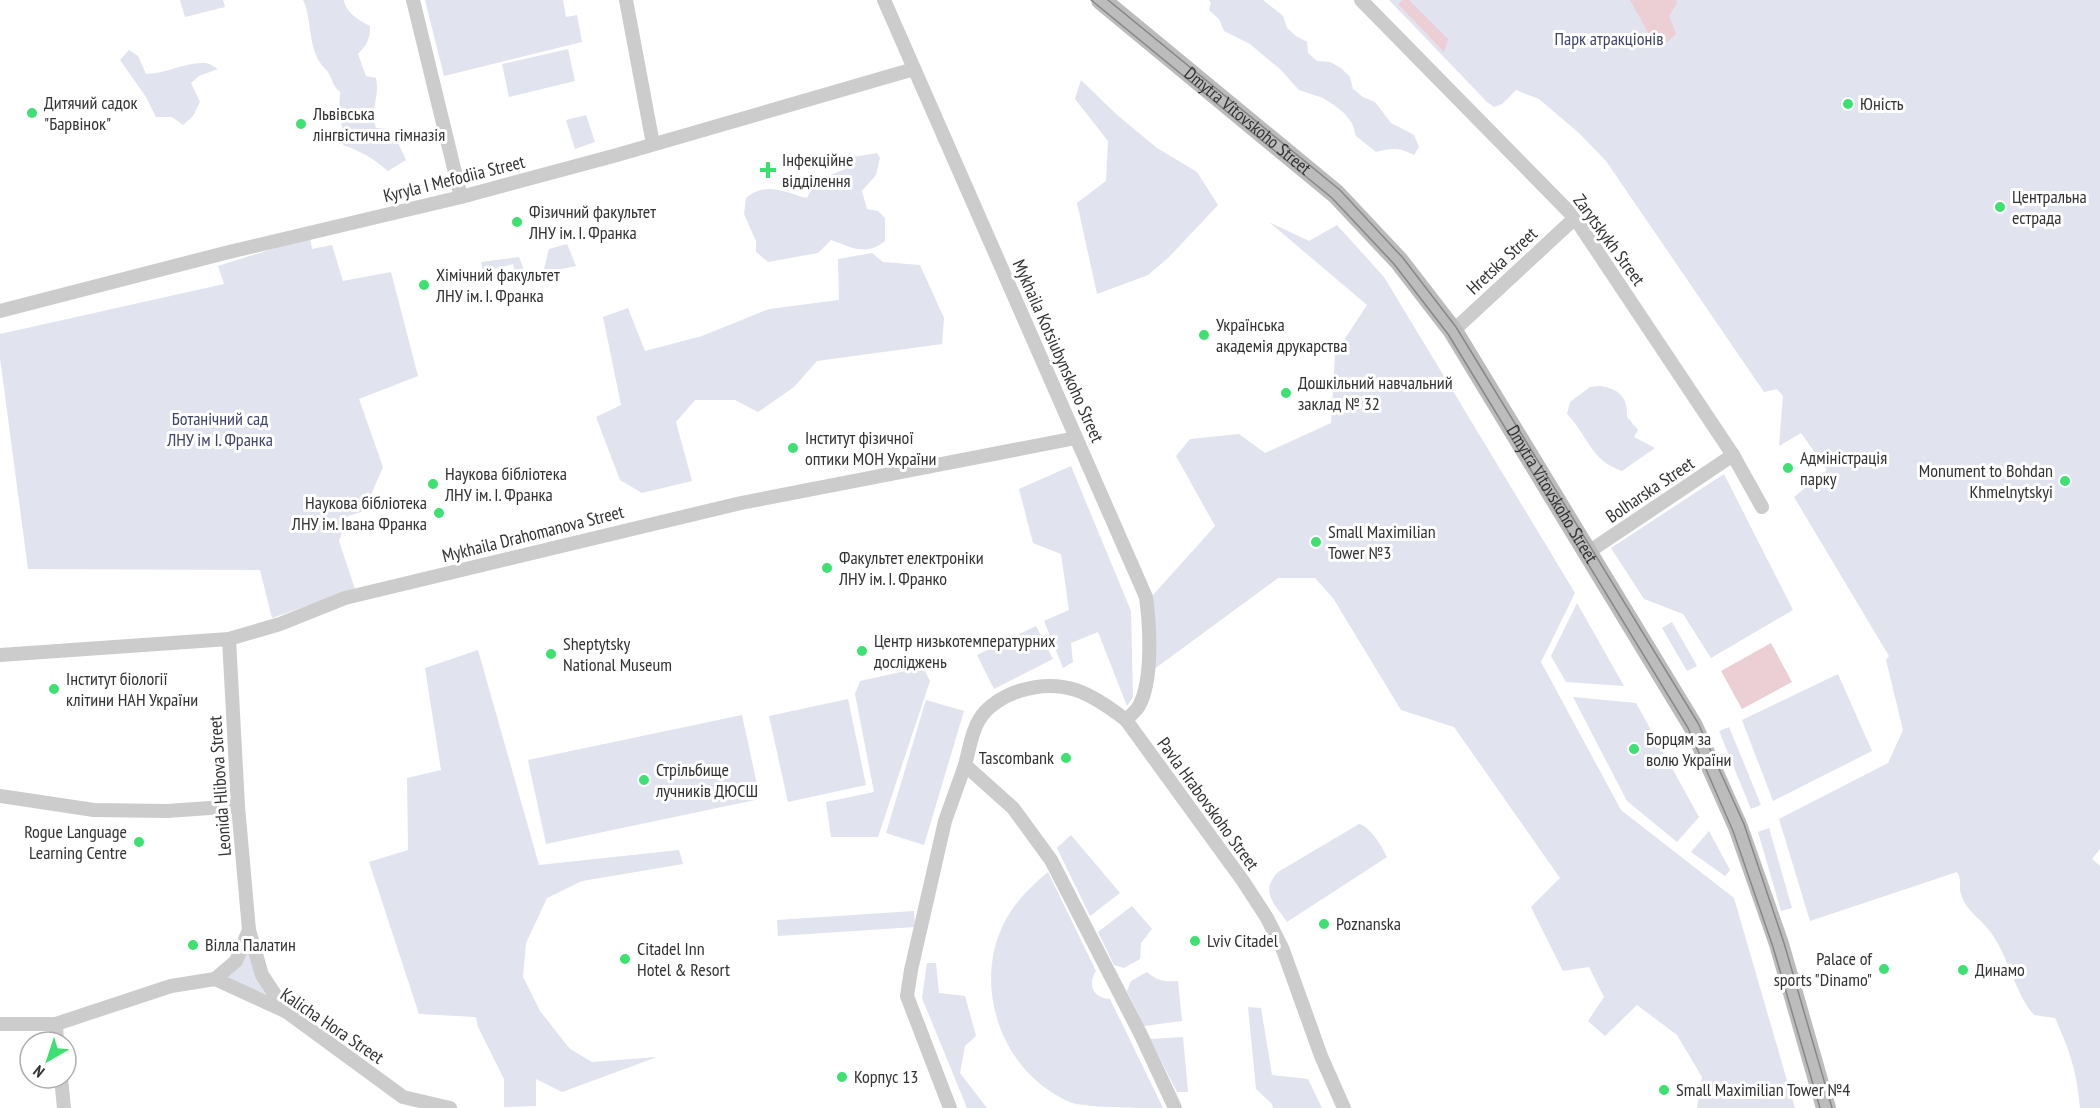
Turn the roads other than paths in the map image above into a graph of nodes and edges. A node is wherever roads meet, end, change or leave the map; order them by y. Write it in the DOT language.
graph roads {
  1 [pos="413,0"];
  2 [pos="626,0"];
  3 [pos="884,0"];
  4 [pos="1101,0"];
  5 [pos="1360,0"];
  6 [pos="914,69"];
  7 [pos="653,144"];
  8 [pos="461,197"];
  9 [pos="1575,218"];
  10 [pos="0,311"];
  11 [pos="1453,331"];
  12 [pos="1076,438"];
  13 [pos="1733,455"];
  14 [pos="1762,507"];
  15 [pos="1587,553"];
  16 [pos="229,639"];
  17 [pos="0,655"];
  18 [pos="1126,720"];
  19 [pos="965,765"];
  20 [pos="0,796"];
  21 [pos="238,806"];
  22 [pos="249,930"];
  23 [pos="215,980"];
  24 [pos="287,1012"];
  25 [pos="0,1024"];
  26 [pos="56,1024"];
  27 [pos="56,1030"];
  28 [pos="62,1090"];
  29 [pos="64,1108"];
  30 [pos="450,1108"];
  31 [pos="950,1108"];
  32 [pos="1175,1108"];
  33 [pos="1344,1108"];
  34 [pos="1826,1108"];
  1 -- 8 [label="street"];
  2 -- 7 [label="street"];
  3 -- 6 [label="street, Mykhaila Kotsiubynskoho Street"];
  4 -- 11 [label="main road, Dmytra Vitovskoho Street"];
  5 -- 9 [label="street, Zarytskykh Street"];
  6 -- 7 [label="street, Kyryla I Mefodiia Street"];
  6 -- 12 [label="street, Mykhaila Kotsiubynskoho Street"];
  7 -- 8 [label="street, Kyryla I Mefodiia Street"];
  8 -- 10 [label="street, Kyryla I Mefodiia Street"];
  9 -- 11 [label="street, Hretska Street"];
  9 -- 13 [label="street, Zarytskykh Street"];
  11 -- 15 [label="main road, Dmytra Vitovskoho Street"];
  12 -- 16 [label="street, Mykhaila Drahomanova Street"];
  12 -- 18 [label="street, Mykhaila Kotsiubynskoho Street"];
  13 -- 14 [label="street, Zarytskykh Street"];
  13 -- 15 [label="street, Bolharska Street"];
  15 -- 34 [label="main road, Dmytra Vitovskoho Street"];
  16 -- 17 [label="street, Mykhaila Drahomanova Street"];
  16 -- 21 [label="street, Leonida Hlibova Street"];
  18 -- 19 [label="street, Pavla Hrabovskoho Street"];
  18 -- 33 [label="street, Pavla Hrabovskoho Street"];
  19 -- 31 [label="street, Pavla Hrabovskoho Street"];
  19 -- 32 [label="street"];
  20 -- 21 [label="street"];
  21 -- 22 [label="street, Leonida Hlibova Street"];
  22 -- 23 [label="street, Leonida Hlibova Street"];
  22 -- 24 [label="street, Leonida Hlibova Street"];
  23 -- 24 [label="street, Kalicha Hora Street"];
  23 -- 26 [label="street"];
  24 -- 30 [label="street, Kalicha Hora Street"];
  25 -- 26 [label="street"];
  26 -- 27 [label="street"];
  28 -- 29 [label="street"];
}
